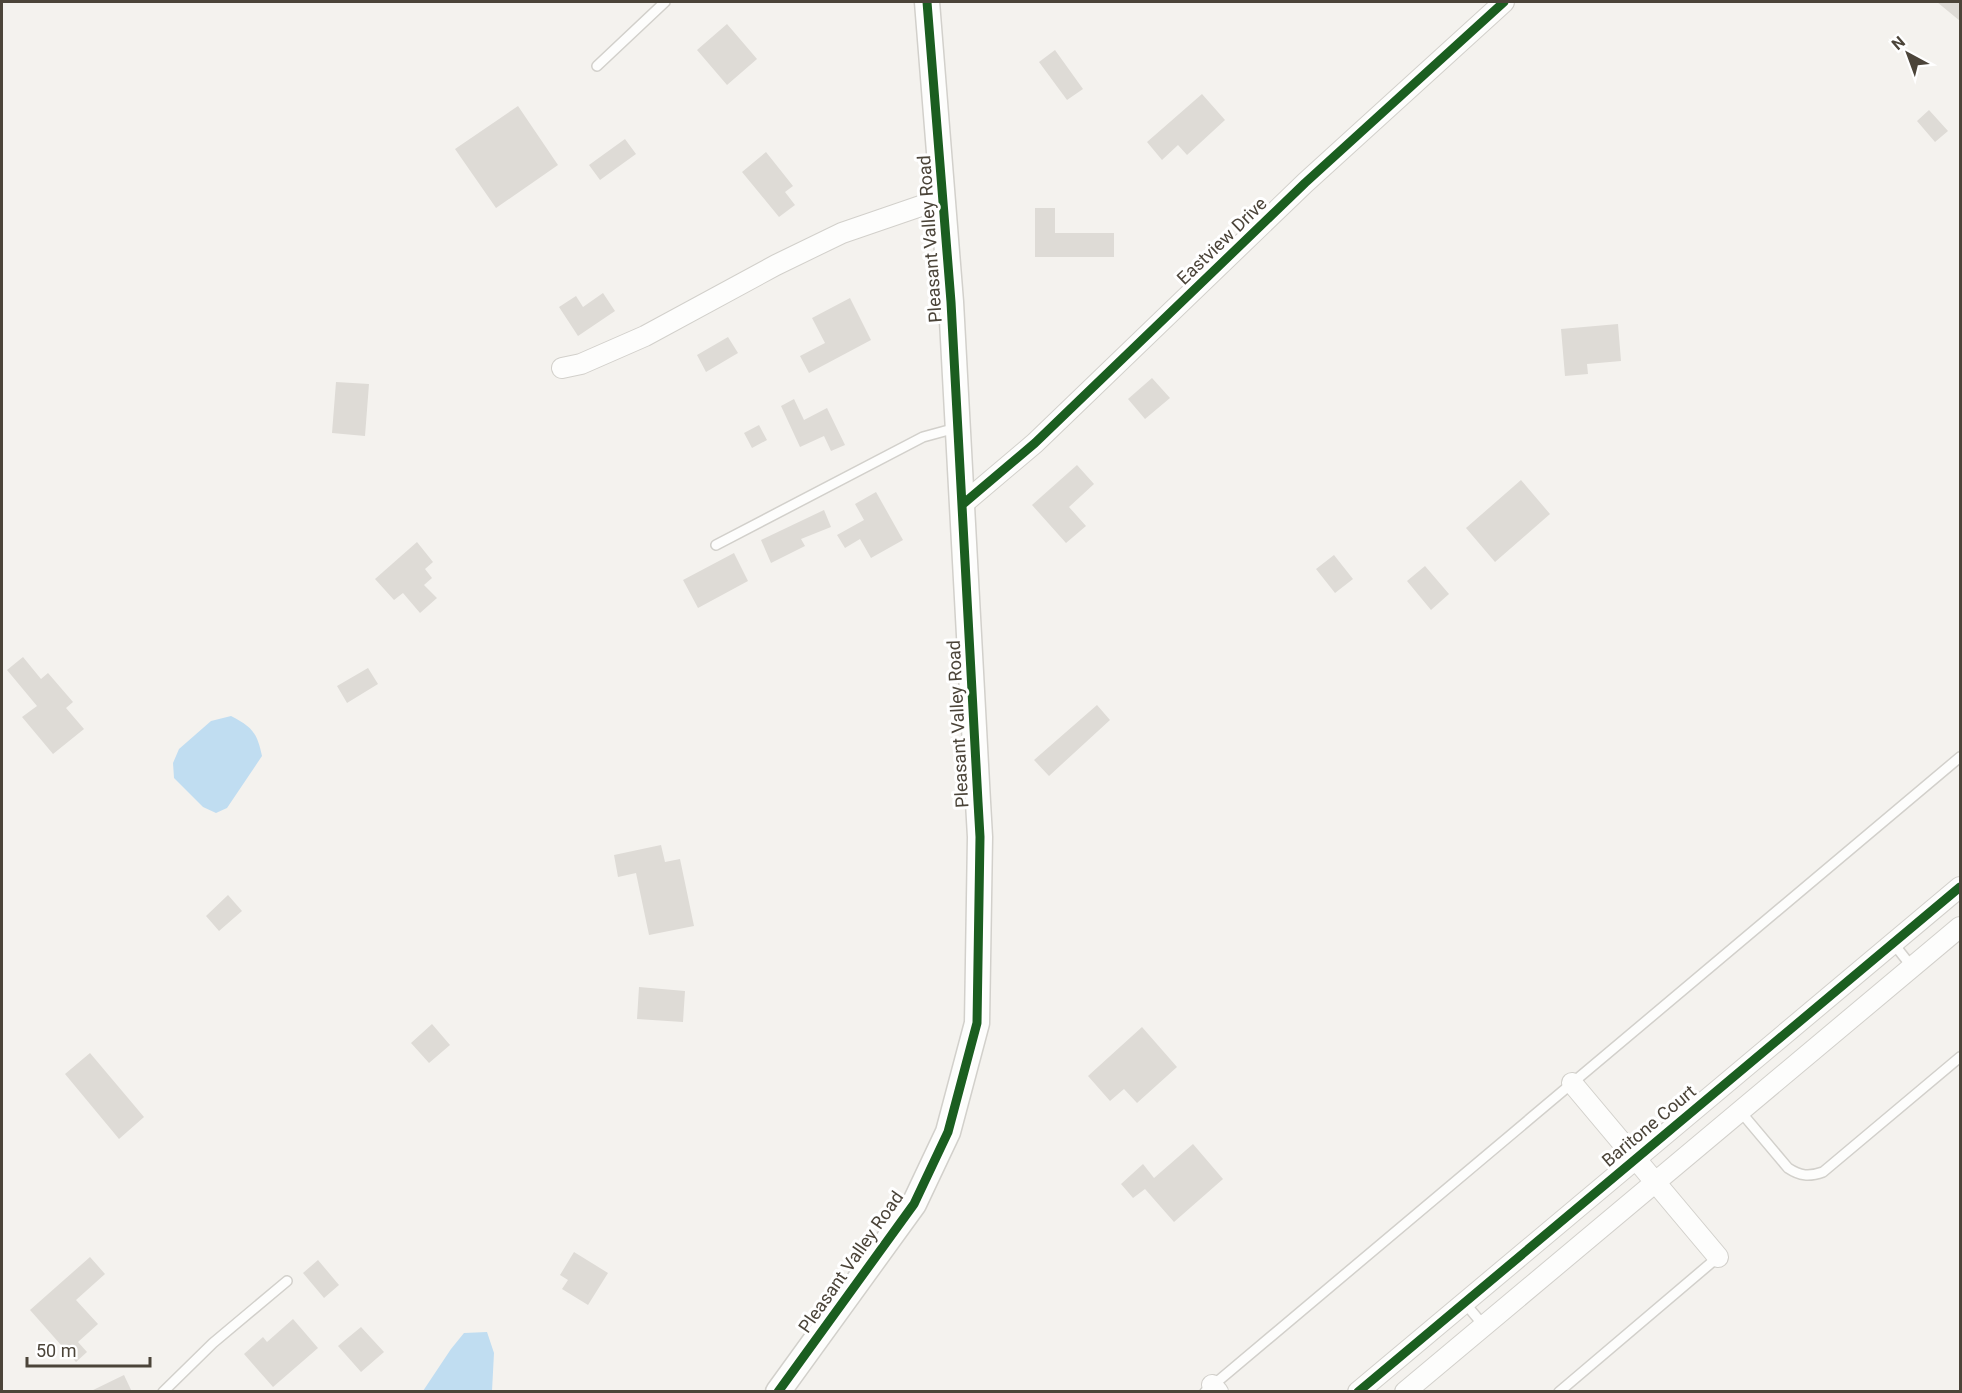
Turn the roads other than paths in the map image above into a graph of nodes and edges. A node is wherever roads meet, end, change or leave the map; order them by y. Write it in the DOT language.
graph roads {
  1 [pos="665,2"];
  2 [pos="927,2"];
  3 [pos="1504,2"];
  4 [pos="597,66"];
  5 [pos="944,198"];
  6 [pos="562,368"];
  7 [pos="959,427"];
  8 [pos="963,504"];
  9 [pos="716,545"];
  10 [pos="1960,758"];
  11 [pos="1960,886"];
  12 [pos="1960,927"];
  13 [pos="1893,943"];
  14 [pos="1912,967"];
  15 [pos="1960,1056"];
  16 [pos="1572,1083"];
  17 [pos="1740,1111"];
  18 [pos="1636,1159"];
  19 [pos="1655,1182"];
  20 [pos="1718,1257"];
  21 [pos="287,1281"];
  22 [pos="1464,1302"];
  23 [pos="1484,1326"];
  24 [pos="1211,1389"];
  25 [pos="163,1392"];
  26 [pos="778,1392"];
  27 [pos="1358,1392"];
  28 [pos="1405,1392"];
  29 [pos="1559,1392"];
  1 -- 4 [label="lane"];
  2 -- 5 [label="street, Pleasant Valley Road"];
  3 -- 8 [label="street, Eastview Drive"];
  5 -- 6 [label="street"];
  5 -- 7 [label="street, Pleasant Valley Road"];
  7 -- 8 [label="street, Pleasant Valley Road"];
  7 -- 9 [label="lane"];
  8 -- 26 [label="street, Pleasant Valley Road"];
  10 -- 16 [label="lane"];
  11 -- 13 [label="street, Baritone Court"];
  12 -- 14 [label="street"];
  13 -- 14 [label="lane"];
  13 -- 18 [label="street, Baritone Court"];
  14 -- 17 [label="street"];
  15 -- 17 [label="lane"];
  16 -- 18 [label="street"];
  16 -- 24 [label="lane"];
  17 -- 19 [label="street"];
  18 -- 19 [label="street"];
  18 -- 22 [label="street, Baritone Court"];
  19 -- 20 [label="street"];
  19 -- 23 [label="street"];
  20 -- 29 [label="lane"];
  21 -- 25 [label="lane"];
  22 -- 23 [label="lane"];
  22 -- 27 [label="street, Baritone Court"];
  23 -- 28 [label="street"];
}
